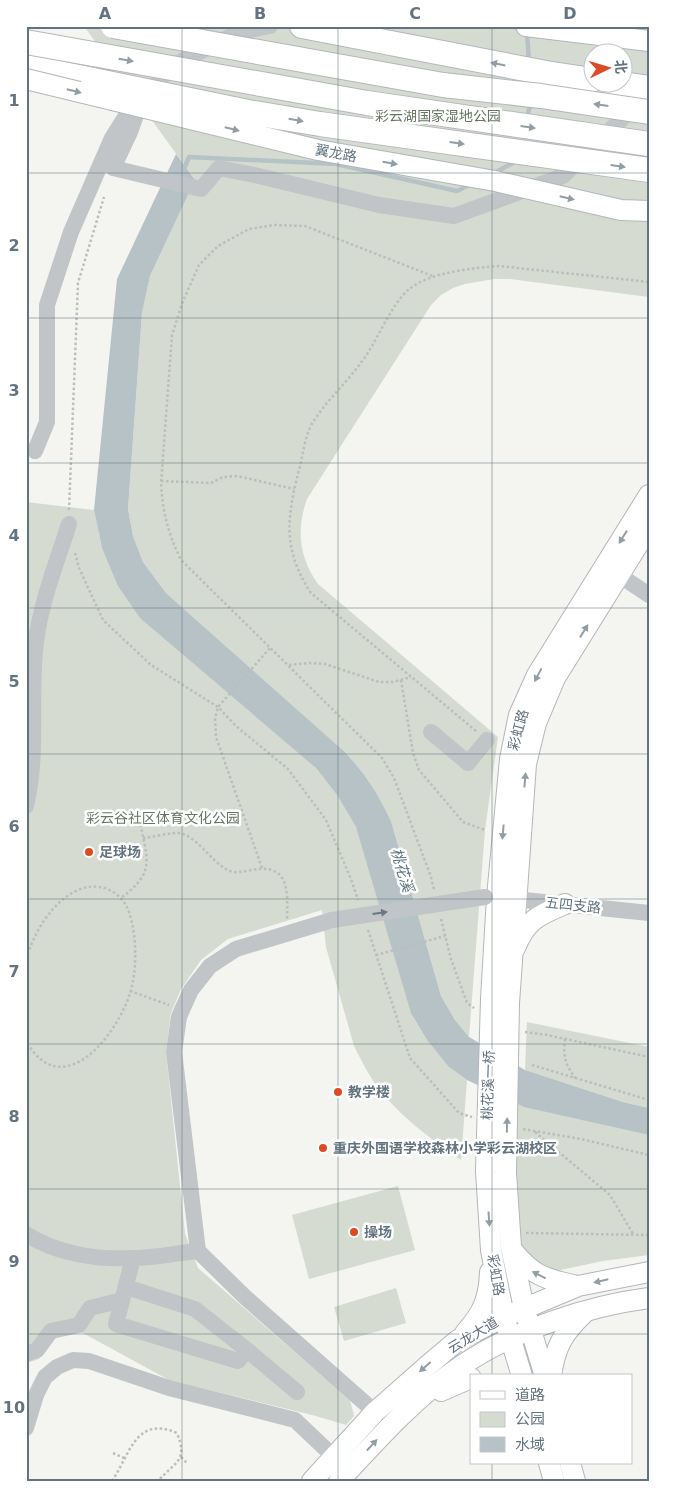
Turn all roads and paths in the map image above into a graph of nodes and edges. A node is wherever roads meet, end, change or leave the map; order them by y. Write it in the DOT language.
graph roads {
  1 [pos="113,26"];
  2 [pos="199,26"];
  3 [pos="270,26"];
  4 [pos="302,26"];
  5 [pos="526,26"];
  6 [pos="649,41"];
  7 [pos="26,42"];
  8 [pos="26,66"];
  9 [pos="582,78"];
  10 [pos="26,79"];
  11 [pos="93,80"];
  12 [pos="632,85"];
  13 [pos="649,88"];
  14 [pos="649,93"];
  15 [pos="541,96"];
  16 [pos="142,98"];
  17 [pos="368,103"];
  18 [pos="649,112"];
  19 [pos="649,144"];
  20 [pos="649,170"];
  21 [pos="104,197"];
  22 [pos="649,211"];
  23 [pos="435,277"];
  24 [pos="649,282"];
  25 [pos="35,451"];
  26 [pos="161,481"];
  27 [pos="294,489"];
  28 [pos="649,495"];
  29 [pos="69,524"];
  30 [pos="649,528"];
  31 [pos="75,550"];
  32 [pos="619,576"];
  33 [pos="649,595"];
  34 [pos="270,647"];
  35 [pos="288,666"];
  36 [pos="411,677"];
  37 [pos="401,680"];
  38 [pos="218,707"];
  39 [pos="431,732"];
  40 [pos="484,737"];
  41 [pos="510,759"];
  42 [pos="26,806"];
  43 [pos="140,822"];
  44 [pos="484,830"];
  45 [pos="143,838"];
  46 [pos="262,868"];
  47 [pos="435,894"];
  48 [pos="122,897"];
  49 [pos="499,898"];
  50 [pos="358,900"];
  51 [pos="565,904"];
  52 [pos="439,910"];
  53 [pos="649,913"];
  54 [pos="367,928"];
  55 [pos="286,933"];
  56 [pos="445,936"];
  57 [pos="512,954"];
  58 [pos="376,955"];
  59 [pos="26,959"];
  60 [pos="130,991"];
  61 [pos="494,1005"];
  62 [pos="182,1010"];
  63 [pos="519,1031"];
  64 [pos="565,1039"];
  65 [pos="26,1042"];
  66 [pos="649,1057"];
  67 [pos="532,1065"];
  68 [pos="576,1079"];
  69 [pos="649,1100"];
  70 [pos="477,1119"];
  71 [pos="515,1128"];
  72 [pos="534,1131"];
  73 [pos="649,1156"];
  74 [pos="486,1171"];
  75 [pos="506,1174"];
  76 [pos="26,1234"];
  77 [pos="634,1234"];
  78 [pos="649,1235"];
  79 [pos="507,1244"];
  80 [pos="198,1250"];
  81 [pos="133,1258"];
  82 [pos="649,1272"];
  83 [pos="578,1286"];
  84 [pos="124,1293"];
  85 [pos="649,1298"];
  86 [pos="524,1308"];
  87 [pos="589,1309"];
  88 [pos="504,1316"];
  89 [pos="531,1330"];
  90 [pos="511,1338"];
  91 [pos="458,1340"];
  92 [pos="247,1350"];
  93 [pos="26,1354"];
  94 [pos="521,1374"];
  95 [pos="544,1374"];
  96 [pos="551,1374"];
  97 [pos="470,1378"];
  98 [pos="297,1392"];
  99 [pos="417,1402"];
  100 [pos="375,1412"];
  101 [pos="26,1428"];
  102 [pos="113,1453"];
  103 [pos="181,1457"];
  104 [pos="334,1457"];
  105 [pos="124,1458"];
  106 [pos="188,1464"];
  107 [pos="549,1464"];
  108 [pos="570,1464"];
  109 [pos="112,1481"];
  110 [pos="158,1481"];
  111 [pos="312,1481"];
  112 [pos="339,1481"];
  113 [pos="554,1481"];
  114 [pos="575,1481"];
  1 -- 15 [label="highway, bridge"];
  2 -- 15 [label="highway, bridge"];
  3 -- 16 [label="street"];
  9 -- 4 [label="highway, one-way"];
  5 -- 6 [label="main road"];
  7 -- 17 [label="highway, one-way, bridge"];
  8 -- 11 [label="highway"];
  10 -- 22 [label="main road, 翼龙路, one-way, bridge"];
  11 -- 17 [label="highway, bridge"];
  11 -- 20 [label="highway, one-way, bridge"];
  12 -- 13 [label="highway"];
  14 -- 16 [label="street"];
  18 -- 15 [label="highway, one-way, bridge"];
  16 -- 25 [label="street"];
  17 -- 19 [label="highway, one-way, bridge"];
  21 -- 29 [label="path"];
  23 -- 24 [label="path"];
  23 -- 26 [label="path"];
  23 -- 27 [label="path"];
  26 -- 27 [label="path"];
  26 -- 34 [label="path"];
  27 -- 36 [label="path"];
  28 -- 41 [label="main road, 彩虹路, one-way"];
  29 -- 42 [label="street"];
  30 -- 32 [label="main road, 彩虹路"];
  31 -- 38 [label="path"];
  32 -- 33 [label="street"];
  49 -- 32 [label="main road, 彩虹路, one-way"];
  34 -- 35 [label="path"];
  34 -- 38 [label="path"];
  35 -- 37 [label="path"];
  35 -- 47 [label="path"];
  36 -- 37 [label="path"];
  36 -- 40 [label="path"];
  37 -- 44 [label="path"];
  38 -- 46 [label="path"];
  38 -- 50 [label="path"];
  39 -- 40 [label="street"];
  40 -- 41 [label="street"];
  41 -- 49 [label="main road, 彩虹路, one-way"];
  43 -- 45 [label="path"];
  45 -- 46 [label="path"];
  45 -- 48 [label="path"];
  46 -- 55 [label="path"];
  48 -- 59 [label="path"];
  48 -- 60 [label="path"];
  49 -- 51 [label="street, 五四支路"];
  55 -- 49 [label="street, 五四支路, one-way, bridge"];
  49 -- 57 [label="main road, 彩虹路"];
  49 -- 61 [label="main road, 彩虹路"];
  51 -- 53 [label="street, 五四支路"];
  51 -- 57 [label="main road"];
  52 -- 56 [label="path"];
  54 -- 58 [label="path"];
  55 -- 62 [label="street, 五四支路"];
  56 -- 58 [label="path"];
  56 -- 61 [label="path"];
  57 -- 61 [label="main road, 彩虹路"];
  58 -- 70 [label="path"];
  60 -- 62 [label="path"];
  60 -- 65 [label="path"];
  61 -- 74 [label="main road, 桃花溪一桥, bridge"];
  75 -- 61 [label="main road, 桃花溪一桥, one-way, bridge"];
  62 -- 80 [label="street, 五四支路"];
  63 -- 64 [label="path"];
  64 -- 66 [label="path"];
  64 -- 68 [label="path"];
  67 -- 68 [label="path"];
  68 -- 69 [label="path"];
  71 -- 72 [label="path"];
  72 -- 73 [label="path"];
  72 -- 77 [label="path"];
  74 -- 79 [label="main road, 彩虹路, one-way"];
  75 -- 79 [label="main road, 彩虹路"];
  76 -- 81 [label="street"];
  77 -- 78 [label="path"];
  77 -- 79 [label="path"];
  83 -- 79 [label="main road, one-way"];
  79 -- 86 [label="main road, 彩虹路"];
  79 -- 88 [label="main road, 彩虹路"];
  79 -- 91 [label="main road"];
  80 -- 81 [label="street"];
  80 -- 100 [label="street"];
  81 -- 84 [label="street"];
  82 -- 83 [label="main road, 云龙大道, one-way"];
  83 -- 86 [label="main road, 云龙大道"];
  84 -- 92 [label="street"];
  84 -- 92 [label="street"];
  84 -- 93 [label="street"];
  85 -- 87 [label="main road, 云龙大道"];
  86 -- 88 [label="main road, 云龙大道"];
  86 -- 89 [label="main road, 彩虹路"];
  87 -- 89 [label="main road, 云龙大道"];
  87 -- 96 [label="main road"];
  88 -- 90 [label="main road, 彩虹路"];
  88 -- 91 [label="main road, 云龙大道"];
  89 -- 90 [label="main road, 云龙大道"];
  89 -- 95 [label="main road, 彩虹路"];
  90 -- 94 [label="main road, 彩虹路"];
  90 -- 99 [label="main road, 云龙大道"];
  91 -- 100 [label="main road, 云龙大道, one-way"];
  92 -- 98 [label="street"];
  97 -- 99 [label="main road"];
  112 -- 99 [label="main road, 云龙大道, one-way"];
  100 -- 104 [label="main road, 云龙大道"];
  101 -- 104 [label="street"];
  102 -- 105 [label="path"];
  103 -- 105 [label="path"];
  103 -- 106 [label="path"];
  103 -- 110 [label="path"];
  104 -- 111 [label="main road, 云龙大道"];
  105 -- 109 [label="path"];
  107 -- 113 [label="main road"];
  108 -- 114 [label="main road"];
}
